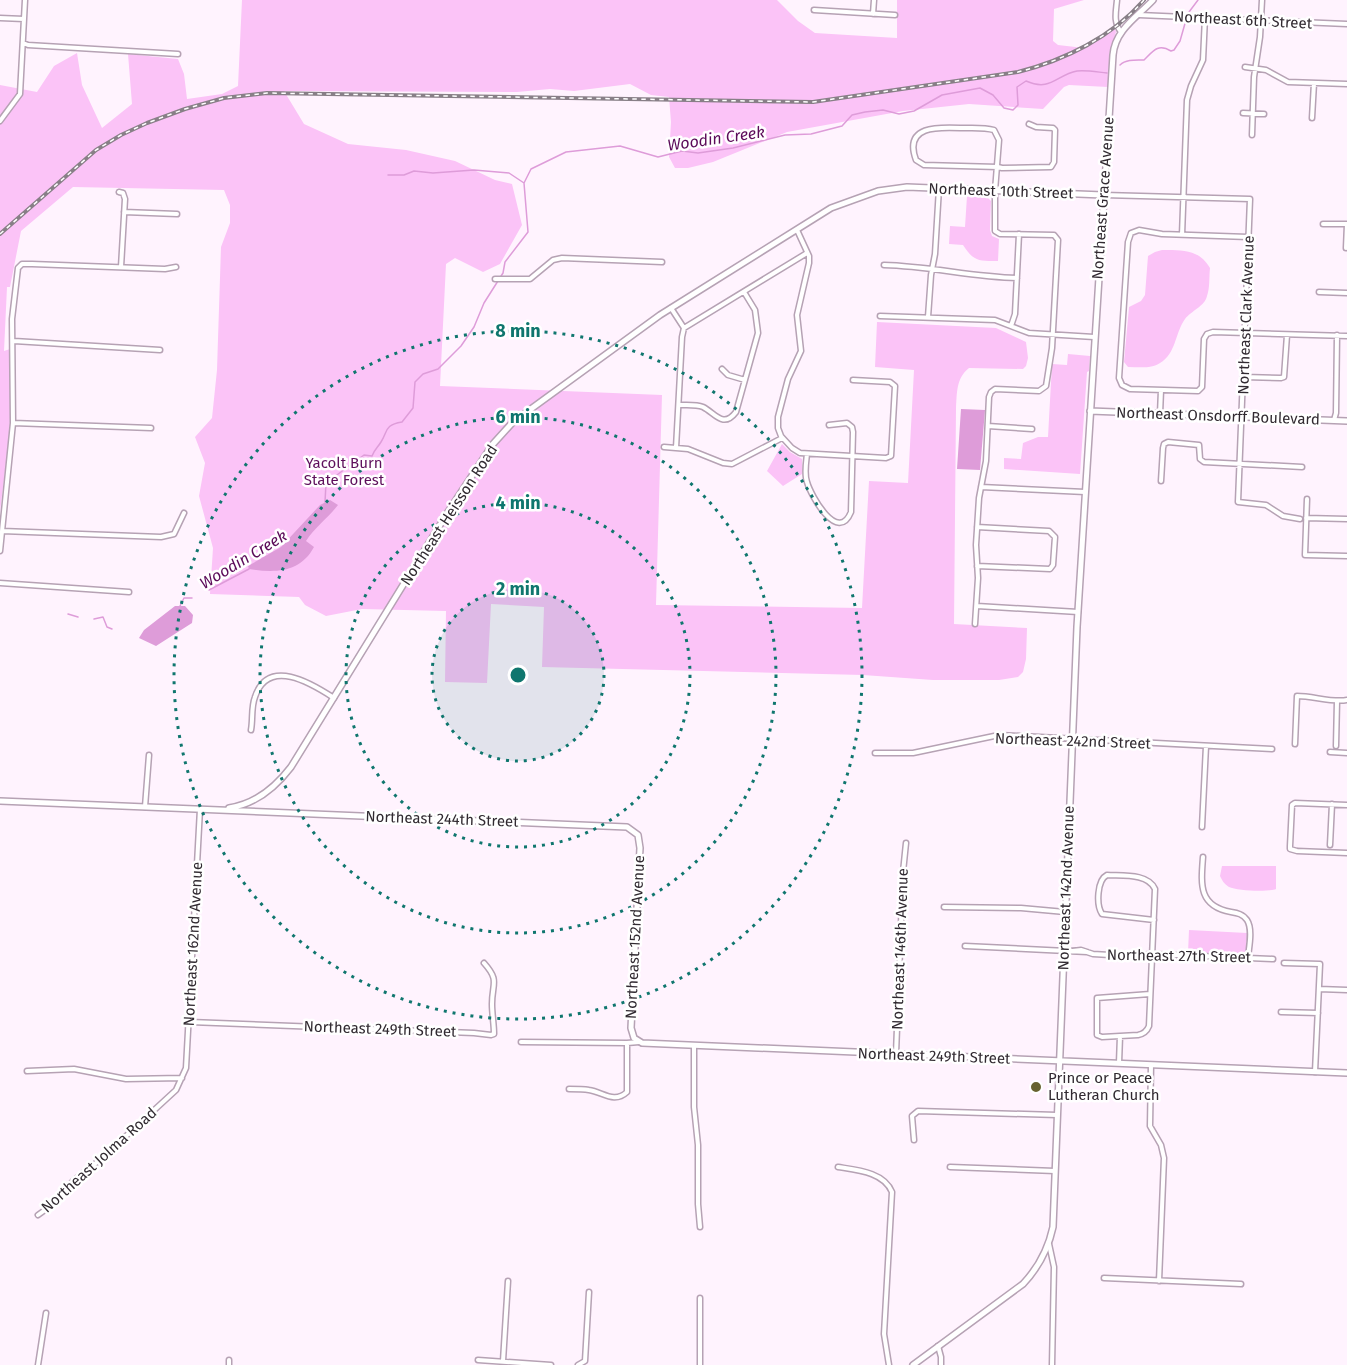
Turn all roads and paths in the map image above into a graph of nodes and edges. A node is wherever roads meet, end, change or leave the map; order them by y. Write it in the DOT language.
graph roads {
  1 [pos="26,0"];
  2 [pos="874,0"];
  3 [pos="1117,0"];
  4 [pos="1153,0"];
  5 [pos="1262,0"];
  6 [pos="814,10"];
  7 [pos="873,14"];
  8 [pos="895,15"];
  9 [pos="1139,15"];
  10 [pos="1205,17"];
  11 [pos="0,18"];
  12 [pos="24,19"];
  13 [pos="1261,21"];
  14 [pos="1347,24"];
  15 [pos="1121,32"];
  16 [pos="23,43"];
  17 [pos="178,54"];
  18 [pos="1245,67"];
  19 [pos="1255,68"];
  20 [pos="1314,83"];
  21 [pos="1347,84"];
  22 [pos="1243,113"];
  23 [pos="1253,113"];
  24 [pos="1264,114"];
  25 [pos="1312,118"];
  26 [pos="0,121"];
  27 [pos="1029,124"];
  28 [pos="1252,135"];
  29 [pos="998,167"];
  30 [pos="939,188"];
  31 [pos="995,191"];
  32 [pos="119,192"];
  33 [pos="1103,195"];
  34 [pos="1184,197"];
  35 [pos="1250,199"];
  36 [pos="124,212"];
  37 [pos="177,214"];
  38 [pos="1323,224"];
  39 [pos="1347,224"];
  40 [pos="797,230"];
  41 [pos="1019,234"];
  42 [pos="1182,235"];
  43 [pos="1248,237"];
  44 [pos="1346,248"];
  45 [pos="807,253"];
  46 [pos="662,262"];
  47 [pos="884,265"];
  48 [pos="121,267"];
  49 [pos="176,267"];
  50 [pos="933,269"];
  51 [pos="1017,278"];
  52 [pos="495,279"];
  53 [pos="744,292"];
  54 [pos="1319,292"];
  55 [pos="1347,293"];
  56 [pos="671,308"];
  57 [pos="880,316"];
  58 [pos="928,317"];
  59 [pos="1011,326"];
  60 [pos="684,328"];
  61 [pos="1246,333"];
  62 [pos="1053,334"];
  63 [pos="1287,335"];
  64 [pos="1337,335"];
  65 [pos="1347,336"];
  66 [pos="1094,337"];
  67 [pos="14,340"];
  68 [pos="160,350"];
  69 [pos="722,369"];
  70 [pos="1244,377"];
  71 [pos="745,380"];
  72 [pos="852,380"];
  73 [pos="1161,390"];
  74 [pos="679,405"];
  75 [pos="1090,411"];
  76 [pos="1160,415"];
  77 [pos="1334,417"];
  78 [pos="1242,418"];
  79 [pos="1347,421"];
  80 [pos="13,423"];
  81 [pos="829,424"];
  82 [pos="988,426"];
  83 [pos="152,428"];
  84 [pos="1032,429"];
  85 [pos="782,438"];
  86 [pos="664,447"];
  87 [pos="676,448"];
  88 [pos="807,454"];
  89 [pos="853,456"];
  90 [pos="1240,464"];
  91 [pos="1302,467"];
  92 [pos="1161,481"];
  93 [pos="981,487"];
  94 [pos="1085,492"];
  95 [pos="1307,499"];
  96 [pos="184,513"];
  97 [pos="1306,518"];
  98 [pos="1299,519"];
  99 [pos="1347,519"];
  100 [pos="977,527"];
  101 [pos="2,531"];
  102 [pos="0,551"];
  103 [pos="1347,556"];
  104 [pos="977,566"];
  105 [pos="0,583"];
  106 [pos="129,592"];
  107 [pos="976,606"];
  108 [pos="1078,612"];
  109 [pos="975,624"];
  110 [pos="334,698"];
  111 [pos="1347,700"];
  112 [pos="1337,701"];
  113 [pos="251,730"];
  114 [pos="1072,739"];
  115 [pos="1295,744"];
  116 [pos="1206,746"];
  117 [pos="1336,746"];
  118 [pos="1272,748"];
  119 [pos="1330,752"];
  120 [pos="875,753"];
  121 [pos="1347,753"];
  122 [pos="149,754"];
  123 [pos="0,801"];
  124 [pos="253,801"];
  125 [pos="1332,804"];
  126 [pos="1347,805"];
  127 [pos="145,807"];
  128 [pos="200,809"];
  129 [pos="219,810"];
  130 [pos="264,812"];
  131 [pos="1202,827"];
  132 [pos="634,831"];
  133 [pos="906,843"];
  134 [pos="1330,845"];
  135 [pos="1347,853"];
  136 [pos="1203,857"];
  137 [pos="944,907"];
  138 [pos="1065,912"];
  139 [pos="1154,920"];
  140 [pos="965,946"];
  141 [pos="1064,952"];
  142 [pos="1152,954"];
  143 [pos="1248,957"];
  144 [pos="1273,959"];
  145 [pos="484,963"];
  146 [pos="1284,963"];
  147 [pos="1319,988"];
  148 [pos="1347,990"];
  149 [pos="1150,994"];
  150 [pos="1281,1012"];
  151 [pos="1318,1013"];
  152 [pos="190,1022"];
  153 [pos="1120,1036"];
  154 [pos="521,1042"];
  155 [pos="639,1042"];
  156 [pos="627,1043"];
  157 [pos="694,1046"];
  158 [pos="896,1054"];
  159 [pos="1060,1061"];
  160 [pos="1119,1064"];
  161 [pos="1151,1065"];
  162 [pos="27,1071"];
  163 [pos="1315,1072"];
  164 [pos="1347,1073"];
  165 [pos="183,1077"];
  166 [pos="569,1089"];
  167 [pos="1057,1115"];
  168 [pos="914,1140"];
  169 [pos="838,1167"];
  170 [pos="950,1167"];
  171 [pos="1055,1171"];
  172 [pos="38,1215"];
  173 [pos="700,1227"];
  174 [pos="1049,1243"];
  175 [pos="1104,1278"];
  176 [pos="508,1281"];
  177 [pos="1159,1281"];
  178 [pos="1241,1284"];
  179 [pos="589,1292"];
  180 [pos="700,1298"];
  181 [pos="46,1313"];
  182 [pos="937,1346"];
  183 [pos="478,1360"];
  184 [pos="503,1361"];
  185 [pos="38,1365"];
  186 [pos="551,1365"];
  187 [pos="579,1365"];
  188 [pos="700,1365"];
  189 [pos="889,1365"];
  190 [pos="913,1365"];
  191 [pos="941,1365"];
  192 [pos="1052,1365"];
  1 -- 12 [label="street"];
  2 -- 7 [label="street"];
  3 -- 15 [label="street"];
  4 -- 9 [label="street, Northeast Grace Avenue"];
  5 -- 13 [label="street"];
  6 -- 7 [label="street"];
  7 -- 8 [label="street"];
  9 -- 10 [label="street, Northeast 6th Street"];
  9 -- 15 [label="street, Northeast Grace Avenue"];
  10 -- 13 [label="street, Northeast 6th Street"];
  10 -- 34 [label="street"];
  11 -- 12 [label="street"];
  12 -- 16 [label="street"];
  13 -- 14 [label="street, Northeast 6th Street"];
  13 -- 19 [label="street"];
  15 -- 33 [label="street, Northeast Grace Avenue"];
  16 -- 17 [label="street"];
  16 -- 26 [label="street"];
  18 -- 19 [label="street"];
  19 -- 20 [label="street"];
  19 -- 23 [label="street"];
  20 -- 21 [label="street"];
  20 -- 25 [label="street"];
  22 -- 23 [label="street"];
  23 -- 24 [label="street"];
  23 -- 28 [label="street"];
  27 -- 29 [label="street"];
  29 -- 29 [label="street"];
  29 -- 31 [label="street"];
  30 -- 31 [label="street, Northeast 10th Street"];
  30 -- 40 [label="street, Northeast 10th Street"];
  30 -- 50 [label="street"];
  31 -- 33 [label="street, Northeast 10th Street"];
  31 -- 41 [label="street"];
  32 -- 36 [label="street"];
  33 -- 34 [label="street, Northeast 10th Street"];
  33 -- 66 [label="street, Northeast Grace Avenue"];
  34 -- 35 [label="street, Northeast 10th Street"];
  34 -- 42 [label="street"];
  35 -- 43 [label="street, Northeast Clark Avenue"];
  36 -- 37 [label="street"];
  36 -- 48 [label="street"];
  38 -- 39 [label="street"];
  39 -- 44 [label="street"];
  40 -- 45 [label="street"];
  40 -- 56 [label="street, Northeast Heisson Road"];
  41 -- 51 [label="street"];
  41 -- 62 [label="street"];
  42 -- 43 [label="street"];
  42 -- 73 [label="street"];
  43 -- 61 [label="street, Northeast Clark Avenue"];
  45 -- 53 [label="street"];
  45 -- 85 [label="street"];
  46 -- 52 [label="street"];
  47 -- 50 [label="street"];
  48 -- 49 [label="street"];
  48 -- 67 [label="street"];
  50 -- 51 [label="street"];
  50 -- 58 [label="street"];
  51 -- 59 [label="street"];
  53 -- 60 [label="street"];
  53 -- 71 [label="street"];
  54 -- 55 [label="street"];
  56 -- 60 [label="street"];
  56 -- 110 [label="street, Northeast Heisson Road"];
  57 -- 58 [label="street"];
  58 -- 59 [label="street"];
  59 -- 62 [label="street"];
  60 -- 74 [label="street"];
  61 -- 63 [label="street"];
  61 -- 70 [label="street, Northeast Clark Avenue"];
  61 -- 73 [label="street"];
  62 -- 66 [label="street"];
  62 -- 82 [label="street"];
  63 -- 64 [label="street"];
  63 -- 70 [label="street"];
  64 -- 65 [label="street"];
  64 -- 77 [label="street"];
  66 -- 75 [label="street, Northeast Grace Avenue"];
  67 -- 68 [label="street"];
  67 -- 80 [label="street"];
  69 -- 71 [label="street"];
  70 -- 78 [label="street, Northeast Clark Avenue"];
  71 -- 74 [label="street"];
  72 -- 89 [label="street"];
  73 -- 76 [label="street"];
  74 -- 87 [label="street"];
  75 -- 76 [label="street, Northeast Onsdorff Boulevard"];
  75 -- 94 [label="street, Northeast 142nd Avenue"];
  76 -- 78 [label="street, Northeast Onsdorff Boulevard"];
  77 -- 78 [label="street, Northeast Onsdorff Boulevard"];
  77 -- 79 [label="street, Northeast Onsdorff Boulevard"];
  78 -- 90 [label="street, Northeast Clark Avenue"];
  80 -- 83 [label="street"];
  80 -- 101 [label="street"];
  81 -- 89 [label="street"];
  82 -- 84 [label="street"];
  82 -- 93 [label="street"];
  85 -- 87 [label="street"];
  85 -- 88 [label="street"];
  86 -- 87 [label="street"];
  88 -- 89 [label="street"];
  88 -- 89 [label="street"];
  90 -- 91 [label="street"];
  90 -- 92 [label="street"];
  90 -- 98 [label="street, Northeast Clark Avenue"];
  93 -- 94 [label="street"];
  93 -- 100 [label="street"];
  94 -- 108 [label="street, Northeast 142nd Avenue"];
  95 -- 97 [label="street"];
  96 -- 101 [label="street"];
  97 -- 99 [label="street"];
  97 -- 103 [label="street"];
  100 -- 104 [label="street"];
  100 -- 104 [label="street"];
  101 -- 102 [label="street"];
  104 -- 107 [label="street"];
  105 -- 106 [label="street"];
  107 -- 108 [label="street"];
  107 -- 109 [label="street"];
  108 -- 114 [label="street, Northeast 142nd Avenue"];
  110 -- 113 [label="street"];
  110 -- 124 [label="street, Northeast Heisson Road"];
  111 -- 112 [label="street"];
  112 -- 115 [label="street"];
  112 -- 117 [label="street"];
  114 -- 116 [label="street, Northeast 242nd Street"];
  114 -- 120 [label="street, Northeast 242nd Street"];
  114 -- 138 [label="street, Northeast 142nd Avenue"];
  116 -- 118 [label="street, Northeast 242nd Street"];
  116 -- 131 [label="street"];
  119 -- 121 [label="street"];
  122 -- 127 [label="street"];
  123 -- 127 [label="street"];
  124 -- 129 [label="street, Northeast Heisson Road"];
  124 -- 130 [label="street"];
  125 -- 126 [label="street"];
  125 -- 134 [label="street"];
  125 -- 135 [label="street"];
  127 -- 128 [label="street"];
  128 -- 129 [label="street"];
  128 -- 152 [label="street, Northeast 162nd Avenue"];
  129 -- 130 [label="street, Northeast 244th Street"];
  130 -- 132 [label="street, Northeast 244th Street"];
  132 -- 155 [label="street, Northeast 152nd Avenue"];
  133 -- 158 [label="street, Northeast 146th Avenue"];
  136 -- 143 [label="street"];
  137 -- 138 [label="street"];
  138 -- 141 [label="street, Northeast 142nd Avenue"];
  139 -- 139 [label="street"];
  139 -- 142 [label="street"];
  140 -- 141 [label="street, Northeast 27th Street"];
  141 -- 142 [label="street, Northeast 27th Street"];
  141 -- 159 [label="street, Northeast 142nd Avenue"];
  142 -- 143 [label="street, Northeast 27th Street"];
  142 -- 149 [label="street"];
  143 -- 144 [label="street, Northeast 27th Street"];
  145 -- 152 [label="street, Northeast 249th Street"];
  146 -- 147 [label="street"];
  147 -- 148 [label="street"];
  147 -- 151 [label="street"];
  149 -- 153 [label="street"];
  149 -- 153 [label="street"];
  150 -- 151 [label="street"];
  151 -- 163 [label="street"];
  152 -- 165 [label="street, Northeast 162nd Avenue"];
  153 -- 160 [label="street"];
  154 -- 156 [label="street, Northeast 249th Street"];
  155 -- 156 [label="street, Northeast 249th Street"];
  155 -- 157 [label="street, Northeast 249th Street"];
  156 -- 166 [label="street"];
  157 -- 158 [label="street, Northeast 249th Street"];
  157 -- 173 [label="street"];
  158 -- 159 [label="street, Northeast 249th Street"];
  159 -- 160 [label="street, Northeast 249th Street"];
  159 -- 167 [label="street, Northeast 142nd Avenue"];
  160 -- 161 [label="street, Northeast 249th Street"];
  161 -- 163 [label="street, Northeast 249th Street"];
  161 -- 177 [label="street"];
  162 -- 165 [label="street"];
  163 -- 164 [label="street, Northeast 249th Street"];
  165 -- 172 [label="street, Northeast Jolma Road"];
  167 -- 168 [label="street"];
  167 -- 171 [label="street, Northeast 142nd Avenue"];
  169 -- 189 [label="street"];
  170 -- 171 [label="street"];
  171 -- 174 [label="street, Northeast 142nd Avenue"];
  174 -- 182 [label="street"];
  174 -- 192 [label="street, Northeast 142nd Avenue"];
  175 -- 177 [label="street"];
  176 -- 184 [label="street"];
  177 -- 178 [label="street"];
  179 -- 187 [label="street"];
  180 -- 188 [label="street"];
  181 -- 185 [label="street"];
  182 -- 190 [label="street"];
  182 -- 191 [label="street"];
  183 -- 184 [label="street"];
  184 -- 186 [label="street"];
}
